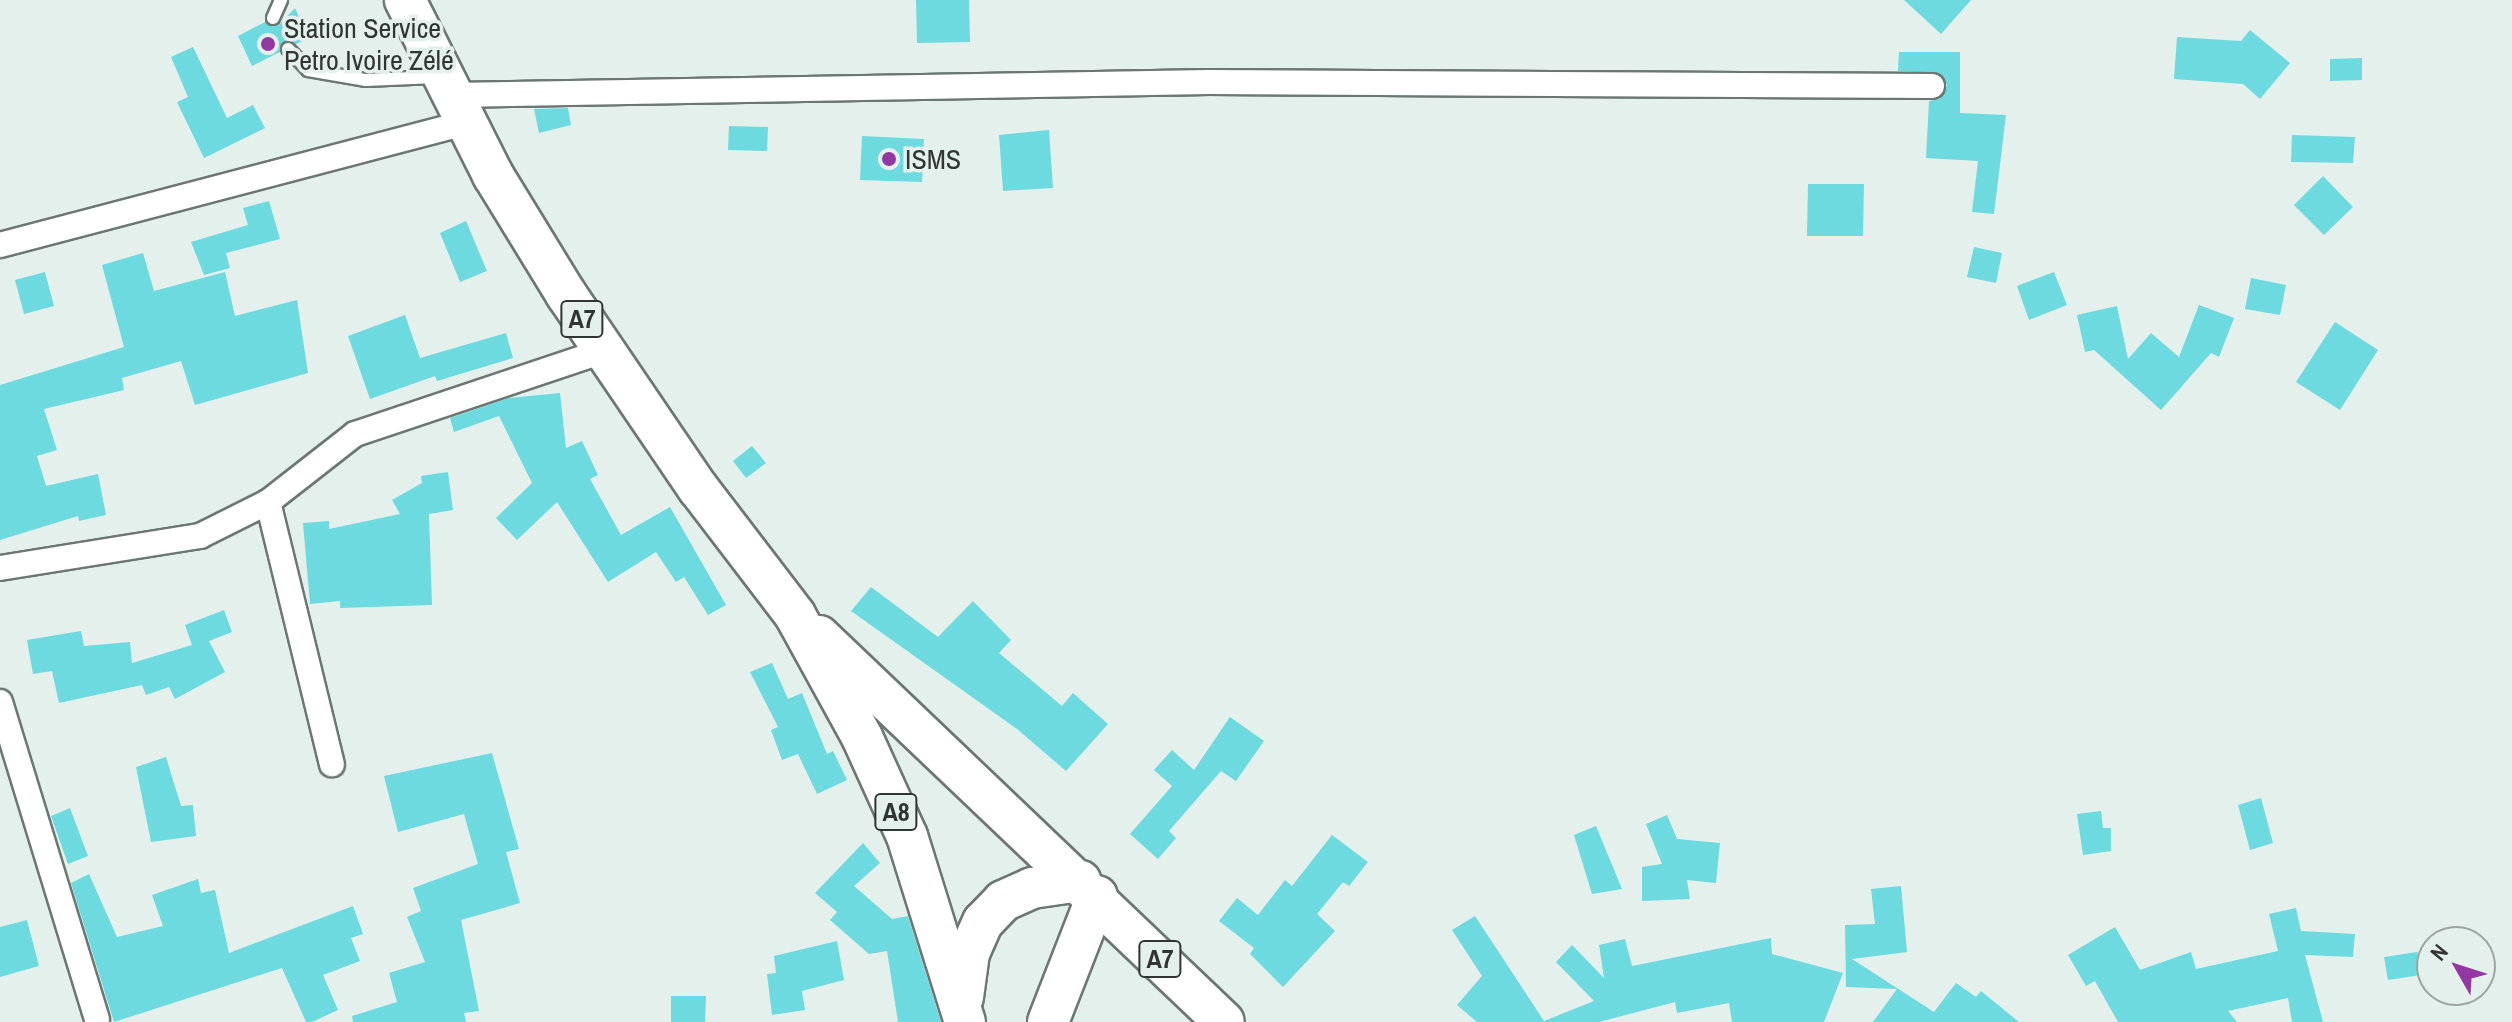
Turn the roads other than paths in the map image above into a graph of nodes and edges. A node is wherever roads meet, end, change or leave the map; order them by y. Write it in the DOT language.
graph roads {
  1 [pos="281,0"];
  2 [pos="405,0"];
  3 [pos="273,18"];
  4 [pos="288,49"];
  5 [pos="1932,86"];
  6 [pos="454,98"];
  7 [pos="0,245"];
  8 [pos="603,351"];
  9 [pos="268,502"];
  10 [pos="0,568"];
  11 [pos="795,615"];
  12 [pos="0,702"];
  13 [pos="332,764"];
  14 [pos="1089,889"];
  15 [pos="964,1013"];
  16 [pos="97,1019"];
  17 [pos="1048,1022"];
  18 [pos="1224,1022"];
  1 -- 3 [label="lane"];
  2 -- 6 [label="main road, A7"];
  4 -- 6 [label="lane"];
  5 -- 6 [label="street"];
  6 -- 7 [label="street"];
  6 -- 8 [label="main road, A7"];
  8 -- 9 [label="street"];
  8 -- 11 [label="main road, A7"];
  9 -- 10 [label="street"];
  9 -- 13 [label="street"];
  11 -- 14 [label="main road, A7"];
  11 -- 15 [label="main road, A8"];
  12 -- 16 [label="street"];
  14 -- 15 [label="main road, A8"];
  14 -- 17 [label="main road"];
  14 -- 18 [label="main road, A7"];
}
